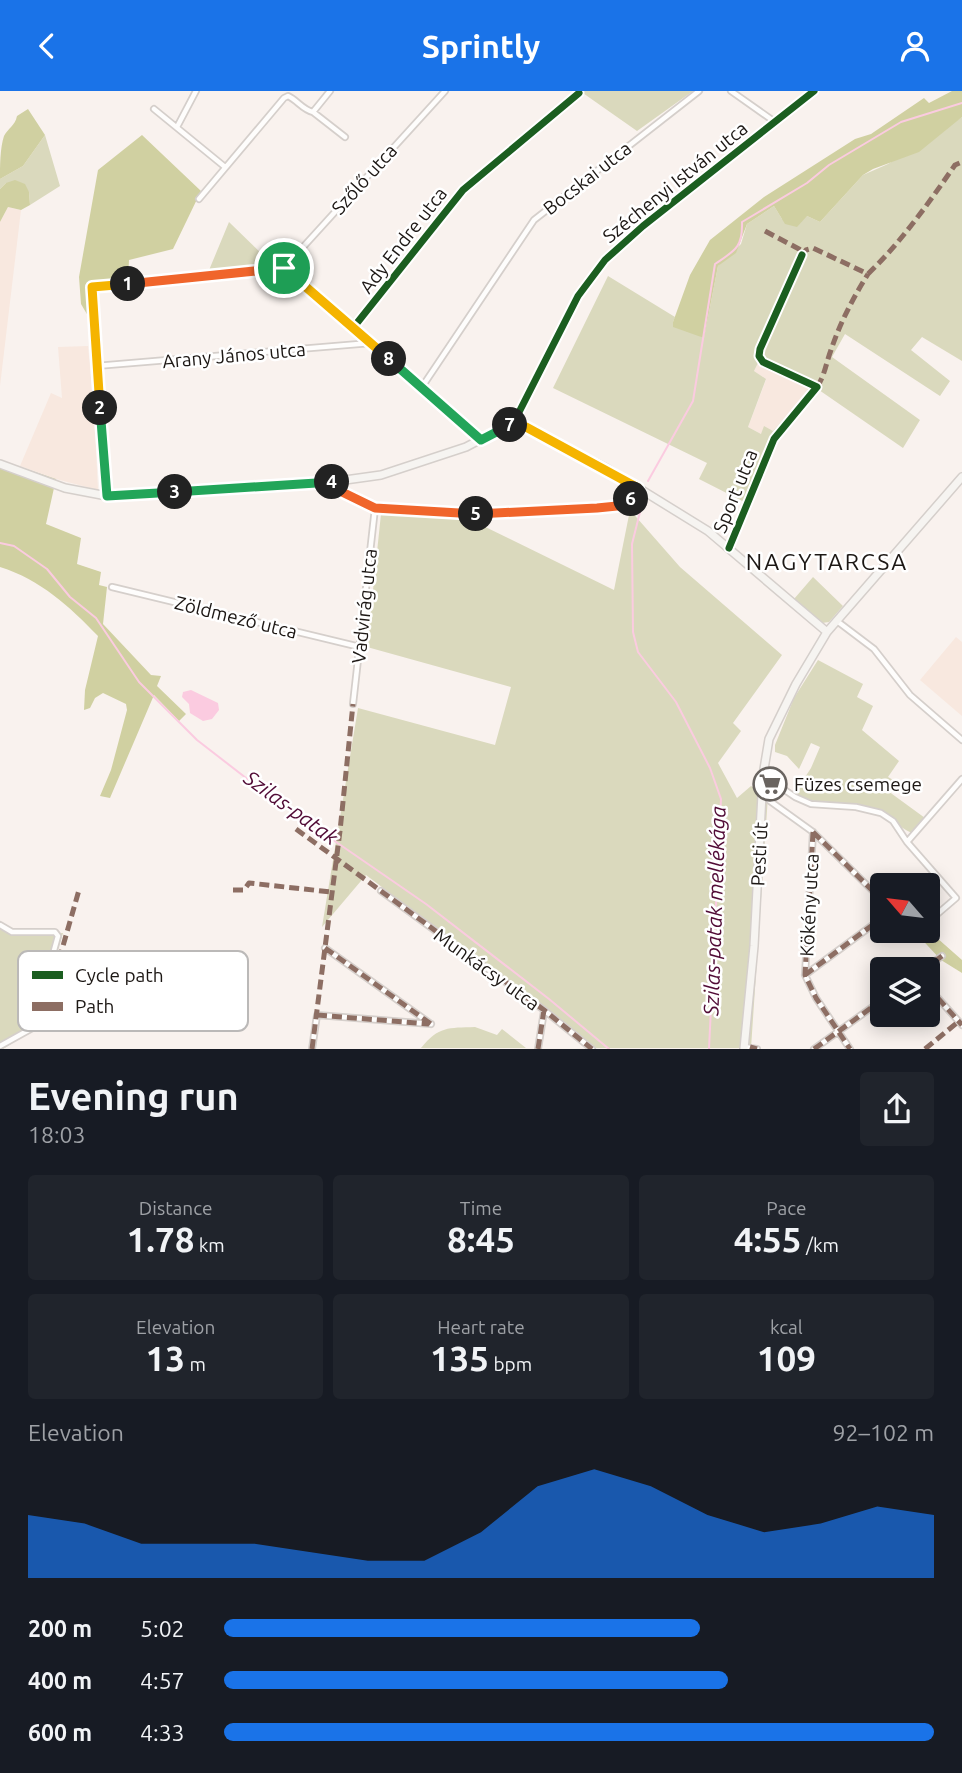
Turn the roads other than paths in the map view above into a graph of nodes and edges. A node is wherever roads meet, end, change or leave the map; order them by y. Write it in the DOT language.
graph roads {
  1 [pos="195,91"];
  2 [pos="330,91"];
  3 [pos="445,91"];
  4 [pos="699,91"];
  5 [pos="731,91"];
  6 [pos="814,91"];
  7 [pos="579,93"];
  8 [pos="155,109"];
  9 [pos="313,112"];
  10 [pos="775,123"];
  11 [pos="177,127"];
  12 [pos="345,137"];
  13 [pos="225,167"];
  14 [pos="199,199"];
  15 [pos="802,255"];
  16 [pos="284,268"];
  17 [pos="353,328"];
  18 [pos="371,343"];
  19 [pos="96,366"];
  20 [pos="422,387"];
  21 [pos="513,424"];
  22 [pos="481,440"];
  23 [pos="0,464"];
  24 [pos="962,477"];
  25 [pos="338,481"];
  26 [pos="639,489"];
  27 [pos="107,496"];
  28 [pos="375,508"];
  29 [pos="729,548"];
  30 [pos="112,587"];
  31 [pos="836,621"];
  32 [pos="827,632"];
  33 [pos="360,647"];
  34 [pos="354,704"];
  35 [pos="962,740"];
  36 [pos="763,775"];
  37 [pos="962,779"];
  38 [pos="762,795"];
  39 [pos="813,832"];
  40 [pos="907,842"];
  41 [pos="934,873"];
  42 [pos="940,880"];
  43 [pos="870,887"];
  44 [pos="381,891"];
  45 [pos="940,912"];
  46 [pos="0,925"];
  47 [pos="870,928"];
  48 [pos="325,948"];
  49 [pos="54,951"];
  50 [pos="805,975"];
  51 [pos="940,1000"];
  52 [pos="870,1009"];
  53 [pos="544,1010"];
  54 [pos="962,1025"];
  55 [pos="27,1031"];
  56 [pos="838,1032"];
  57 [pos="0,1046"];
  58 [pos="312,1048"];
  59 [pos="538,1048"];
  60 [pos="592,1048"];
  61 [pos="744,1048"];
  62 [pos="757,1048"];
  63 [pos="814,1048"];
  64 [pos="850,1048"];
  1 -- 11 [label="street"];
  2 -- 9 [label="street"];
  3 -- 16 [label="street, Szőlő utca"];
  4 -- 20 [label="street, Bocskai utca"];
  5 -- 10 [label="street"];
  6 -- 10 [label="street, Széchenyi István utca"];
  7 -- 17 [label="street, Ady Endre utca"];
  8 -- 11 [label="street"];
  9 -- 12 [label="street"];
  9 -- 13 [label="street"];
  10 -- 21 [label="street, Széchenyi István utca"];
  11 -- 13 [label="street"];
  13 -- 14 [label="street"];
  15 -- 29 [label="street, Sport utca"];
  16 -- 17 [label="street"];
  16 -- 19 [label="street"];
  17 -- 18 [label="street"];
  18 -- 19 [label="street, Arany János utca"];
  18 -- 20 [label="street"];
  19 -- 27 [label="street"];
  20 -- 22 [label="street"];
  21 -- 22 [label="main road"];
  21 -- 26 [label="main road"];
  22 -- 25 [label="main road"];
  23 -- 27 [label="main road"];
  24 -- 31 [label="main road, Pesti út"];
  25 -- 27 [label="main road"];
  25 -- 28 [label="street"];
  26 -- 28 [label="street"];
  26 -- 29 [label="main road"];
  28 -- 33 [label="street, Vadvirág utca"];
  29 -- 32 [label="main road"];
  30 -- 33 [label="street, Zöldmező utca"];
  31 -- 32 [label="main road, Pesti út"];
  31 -- 35 [label="street"];
  32 -- 36 [label="main road, Pesti út"];
  33 -- 34 [label="street, Vadvirág utca"];
  36 -- 38 [label="main road, Pesti út"];
  36 -- 40 [label="street"];
  37 -- 40 [label="street"];
  38 -- 39 [label="street"];
  38 -- 61 [label="main road, Pesti út"];
  39 -- 43 [label="street"];
  39 -- 50 [label="street, Kökény utca"];
  40 -- 41 [label="street"];
  42 -- 45 [label="street"];
  44 -- 53 [label="street, Munkácsy utca"];
  46 -- 49 [label="street"];
  47 -- 50 [label="street"];
  48 -- 58 [label="street"];
  50 -- 56 [label="street, Kökény utca"];
  51 -- 54 [label="street"];
  52 -- 56 [label="street"];
  53 -- 59 [label="street"];
  53 -- 60 [label="street, Munkácsy utca"];
  55 -- 57 [label="street"];
  56 -- 63 [label="street"];
  56 -- 64 [label="street, Kökény utca"];
  61 -- 62 [label="street"];
}
